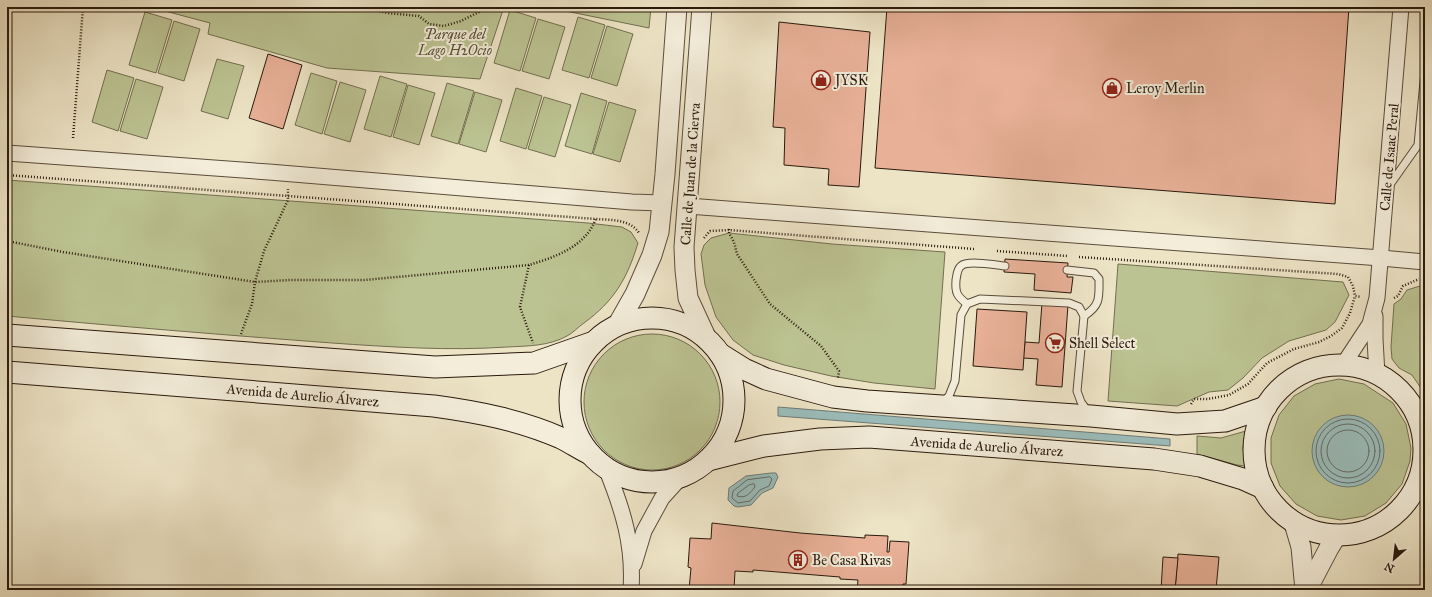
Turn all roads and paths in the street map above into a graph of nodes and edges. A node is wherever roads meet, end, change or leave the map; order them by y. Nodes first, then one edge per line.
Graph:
1 (83, 7) edge
2 (362, 7) edge
3 (484, 7) edge
4 (677, 7) edge
5 (702, 7) edge
6 (1401, 7) edge
7 (1425, 71) edge
8 (73, 138) dead end
9 (7, 153) edge
10 (7, 175) edge
11 (288, 188) dead end
12 (1386, 190) junction
13 (288, 196) junction
14 (662, 203) junction
15 (688, 206) junction
16 (596, 212) dead end
17 (596, 219) junction
18 (730, 224) dead end
19 (729, 230) junction
20 (7, 241) edge
21 (656, 244) junction
22 (684, 247) junction
23 (979, 249) dead end
24 (994, 250) dead end
25 (1070, 256) dead end
26 (1078, 257) dead end
27 (1381, 258) junction
28 (1425, 262) edge
29 (529, 265) junction
30 (1005, 266) dead end
31 (1068, 270) dead end
32 (1425, 280) edge
33 (255, 282) junction
34 (1355, 296) junction
35 (1376, 303) junction
36 (967, 304) junction
37 (1084, 316) junction
38 (618, 324) junction
39 (7, 335) edge
40 (240, 337) dead end
41 (706, 337) junction
42 (591, 343) junction
43 (535, 349) dead end
44 (720, 354) junction
45 (1342, 365) junction
46 (7, 372) edge
47 (1377, 375) junction
48 (838, 382) dead end
49 (940, 405) junction
50 (1266, 407) junction
51 (1091, 416) junction
52 (1421, 420) edge
53 (1189, 424) junction
54 (590, 454) junction
55 (708, 460) junction
56 (606, 468) junction
57 (681, 477) junction
58 (1264, 488) junction
59 (1420, 488) edge
60 (1294, 523) junction
61 (1337, 535) junction
62 (632, 569) junction
63 (631, 590) edge
64 (1306, 590) edge

1 - 8 path
2 - 3 path
4 - 14 street, Calle de Juan de la Cierva
5 - 15 street, Calle de Juan de la Cierva
6 - 12 street, Calle de Isaac Peral
7 - 12 lane
9 - 14 street
10 - 13 path
11 - 13 path
12 - 27 street, Calle de Isaac Peral
13 - 17 path
13 - 33 path
14 - 21 street, Calle de Juan de la Cierva
15 - 22 street, Calle de Juan de la Cierva
15 - 27 street
16 - 17 path
17 - 21 path
17 - 29 path
18 - 19 path
19 - 22 path
19 - 23 path
19 - 48 path
20 - 33 path
21 - 38 street, Calle de Juan de la Cierva
22 - 41 street, Calle de Juan de la Cierva
24 - 25 path
26 - 34 path
27 - 28 street
27 - 35 street, Calle de Isaac Peral
29 - 33 path
29 - 43 path
30 - 36 lane
31 - 37 lane
32 - 35 path
33 - 40 path
34 - 35 path
34 - 53 path
35 - 45 street, Calle de Isaac Peral
35 - 47 street, Calle de Isaac Peral
36 - 37 lane
36 - 49 lane
37 - 51 lane
38 - 41 main road
38 - 42 main road
39 - 42 main road
41 - 44 main road
42 - 54 main road
44 - 49 main road
44 - 55 main road
45 - 47 main road
45 - 50 main road
46 - 54 main road, Avenida de Aurelio Álvarez
47 - 52 main road
49 - 51 main road
50 - 53 main road
50 - 58 main road
51 - 53 main road
52 - 59 main road
54 - 56 main road
55 - 57 main road
55 - 58 main road, Avenida de Aurelio Álvarez
56 - 57 main road
56 - 62 street
57 - 62 street
58 - 60 main road
59 - 61 main road
60 - 61 main road
60 - 64 street
61 - 64 street
62 - 63 street

